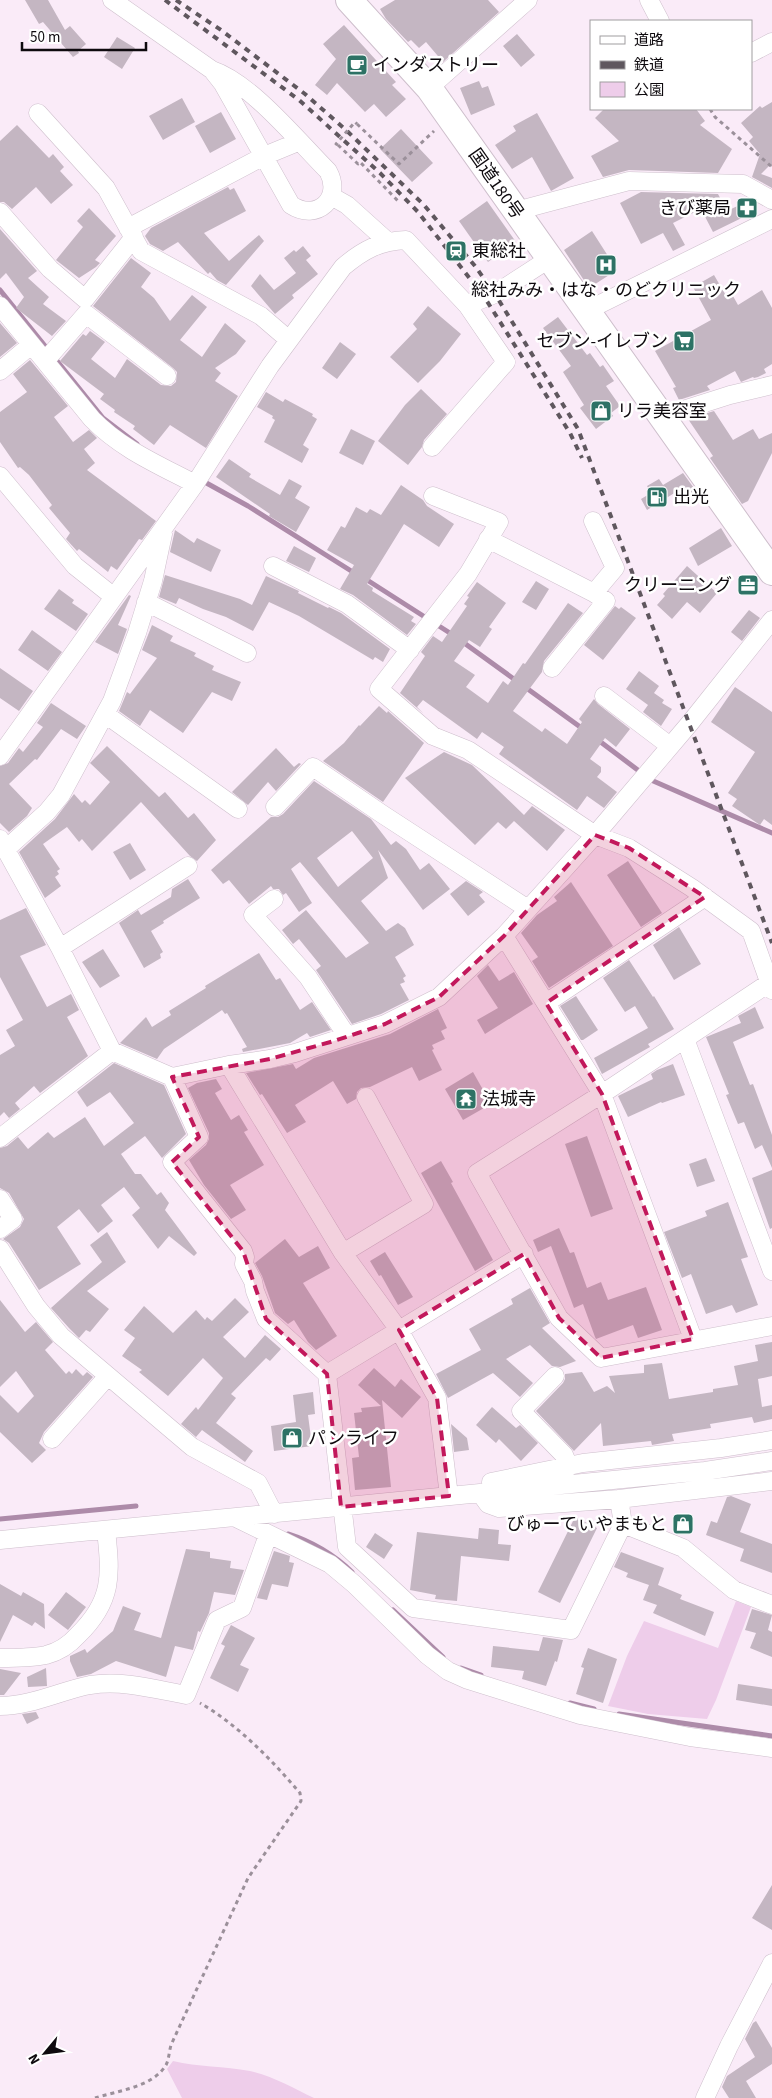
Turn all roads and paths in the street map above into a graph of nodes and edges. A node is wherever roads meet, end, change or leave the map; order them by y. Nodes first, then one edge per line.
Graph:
1 (112, 0) edge
2 (349, 0) edge
3 (528, 0) edge
4 (648, 0) edge
5 (659, 20) edge
6 (772, 42) edge
7 (752, 52) edge
8 (212, 70) junction
9 (429, 88) junction
10 (711, 110) edge
11 (38, 113) dead end
12 (449, 116) junction
13 (298, 142) junction
14 (264, 156) junction
15 (772, 167) edge
16 (331, 196) junction
17 (772, 200) edge
18 (399, 202) dead end
19 (516, 211) junction
20 (0, 212) edge
21 (772, 219) edge
22 (131, 232) junction
23 (386, 241) junction
24 (549, 260) junction
25 (467, 305) junction
26 (0, 306) edge
27 (586, 311) junction
28 (290, 340) junction
29 (31, 345) junction
30 (45, 361) junction
31 (0, 370) edge
32 (167, 376) dead end
33 (772, 385) edge
34 (662, 417) junction
35 (432, 447) dead end
36 (0, 476) edge
37 (198, 480) junction
38 (434, 496) dead end
39 (593, 521) dead end
40 (165, 526) junction
41 (488, 539) junction
42 (273, 566) dead end
43 (772, 572) edge
44 (594, 594) junction
45 (114, 597) junction
46 (146, 602) junction
47 (772, 620) edge
48 (410, 650) junction
49 (247, 652) dead end
50 (552, 668) dead end
51 (604, 696) dead end
52 (105, 714) junction
53 (670, 746) junction
54 (0, 756) edge
55 (275, 807) dead end
56 (238, 809) dead end
57 (595, 835) junction
58 (3, 844) edge
59 (188, 866) dead end
60 (705, 897) junction
61 (274, 899) dead end
62 (528, 909) junction
63 (504, 936) junction
64 (60, 948) junction
65 (771, 987) edge
66 (546, 1003) junction
67 (347, 1036) junction
68 (685, 1039) junction
69 (112, 1051) junction
70 (229, 1065) junction
71 (172, 1077) junction
72 (602, 1094) junction
73 (366, 1097) dead end
74 (0, 1138) edge
75 (0, 1199) edge
76 (0, 1229) edge
77 (0, 1249) edge
78 (343, 1253) junction
79 (524, 1254) junction
80 (772, 1271) edge
81 (772, 1326) edge
82 (399, 1330) junction
83 (693, 1339) junction
84 (327, 1374) junction
85 (108, 1376) junction
86 (555, 1376) dead end
87 (52, 1439) dead end
88 (772, 1440) edge
89 (772, 1460) edge
90 (569, 1467) junction
91 (772, 1481) edge
92 (465, 1495) junction
93 (619, 1499) junction
94 (341, 1507) junction
95 (274, 1514) junction
96 (236, 1518) junction
97 (623, 1524) junction
98 (106, 1530) junction
99 (268, 1535) junction
100 (0, 1540) edge
101 (772, 1605) edge
102 (0, 1658) edge
103 (186, 1695) junction
104 (0, 1706) edge
105 (772, 1748) edge
106 (770, 1972) edge
107 (94, 2098) edge
108 (705, 2098) edge

1 - 8 street
2 - 9 highway, 国道180号
3 - 9 street
4 - 5 street
6 - 7 street
8 - 13 street
8 - 14 street
9 - 12 highway, 国道180号
10 - 15 path
11 - 22 street
12 - 18 path, bridge
12 - 19 highway, 国道180号
13 - 14 street
13 - 16 street
14 - 16 street
14 - 22 street
16 - 23 street
17 - 19 street
19 - 24 highway, 国道180号
20 - 22 street
21 - 27 street
22 - 28 street
23 - 25 street
23 - 28 street
24 - 25 street
24 - 27 highway, 国道180号
25 - 35 street
26 - 29 street
27 - 34 highway, 国道180号
28 - 37 street
29 - 30 street
29 - 31 street
30 - 32 street
30 - 37 street
33 - 34 street
34 - 43 highway, 国道180号
36 - 45 street
37 - 40 street
38 - 41 street
39 - 44 street
40 - 45 street
40 - 46 street
41 - 44 street
41 - 48 street
42 - 48 street
44 - 50 street
45 - 54 street
46 - 49 street
46 - 52 street
47 - 53 street
48 - 57 street
51 - 53 street
52 - 56 street
52 - 58 street
53 - 57 street
55 - 62 street
57 - 60 street
57 - 62 street
58 - 64 street
59 - 64 street
60 - 65 street
60 - 66 street
61 - 67 street
62 - 63 street
63 - 66 street
63 - 67 street
64 - 69 street
65 - 68 street
66 - 72 street
67 - 70 street
68 - 72 street
68 - 80 street
69 - 71 street
69 - 74 street
70 - 71 street
70 - 78 street
71 - 84 street
72 - 79 street
72 - 83 street
73 - 78 street
75 - 76 street
77 - 85 street
78 - 82 street
79 - 82 street
79 - 83 street
81 - 83 street
82 - 84 street
82 - 92 street
84 - 94 street
85 - 87 street
85 - 95 street
86 - 90 street
88 - 90 street
89 - 92 street
90 - 92 street
91 - 93 street
92 - 93 street
92 - 94 street
93 - 97 street
94 - 95 street
94 - 97 street
95 - 96 street
96 - 98 street
96 - 99 street
97 - 101 street
98 - 100 street
98 - 102 street
99 - 103 street
99 - 105 street
103 - 104 street
103 - 107 path
106 - 108 street

